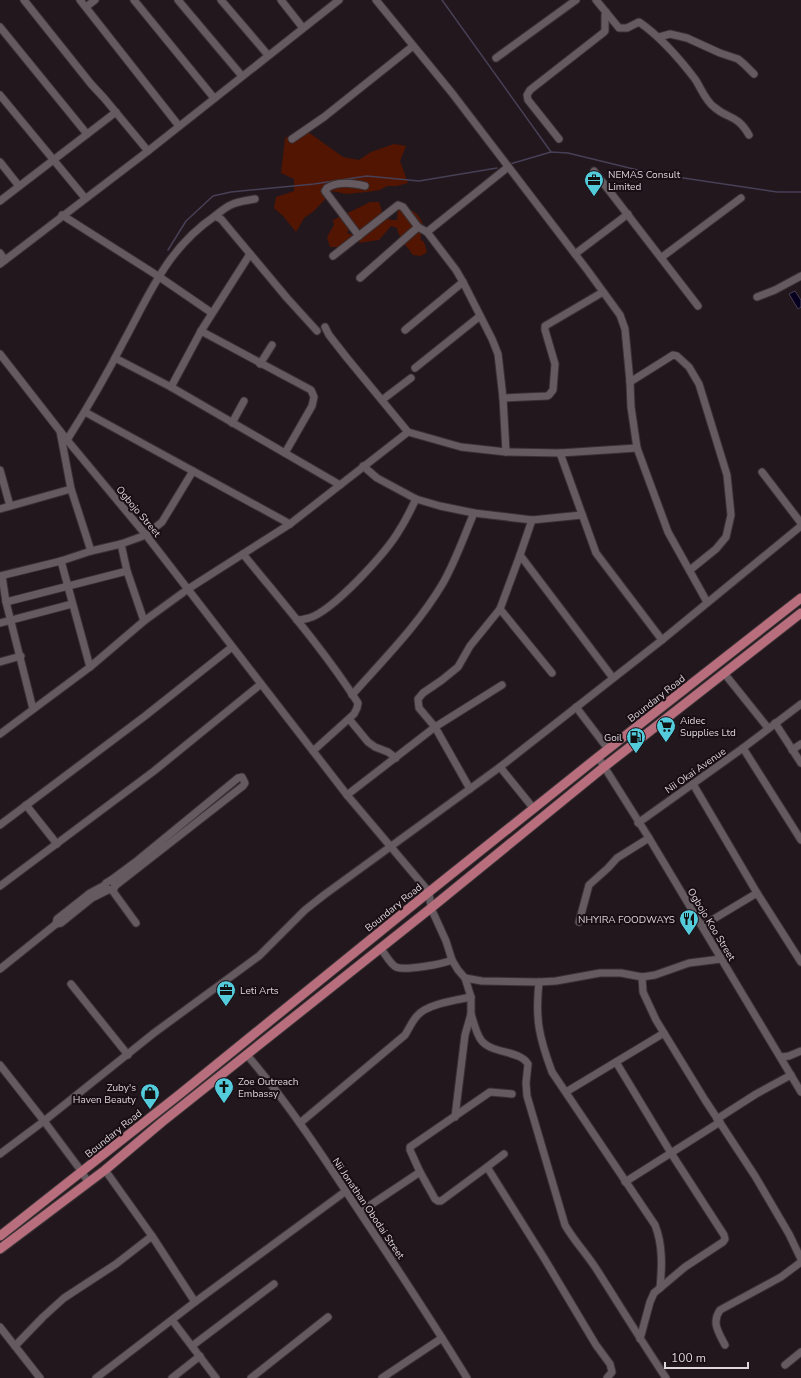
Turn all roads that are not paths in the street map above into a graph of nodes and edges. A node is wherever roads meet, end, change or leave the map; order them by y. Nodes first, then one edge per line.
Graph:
1 (24, 0) edge
2 (80, 0) edge
3 (95, 0) edge
4 (134, 0) edge
5 (178, 0) edge
6 (221, 0) edge
7 (281, 0) edge
8 (339, 0) edge
9 (376, 0) edge
10 (576, 0) edge
11 (596, 0) edge
12 (86, 7) junction
13 (606, 12) junction
14 (0, 28) edge
15 (303, 28) junction
16 (659, 37) junction
17 (413, 46) junction
18 (268, 55) junction
19 (496, 58) dead end
20 (754, 74) dead end
21 (242, 76) junction
22 (0, 95) edge
23 (214, 98) junction
24 (116, 112) junction
25 (179, 126) junction
26 (87, 134) junction
27 (749, 135) dead end
28 (292, 139) dead end
29 (559, 139) dead end
30 (148, 151) junction
31 (53, 159) junction
32 (0, 162) edge
33 (508, 167) junction
34 (594, 171) dead end
35 (19, 186) junction
36 (365, 186) dead end
37 (85, 198) junction
38 (255, 198) dead end
39 (741, 198) dead end
40 (0, 201) edge
41 (628, 214) junction
42 (62, 215) junction
43 (215, 216) junction
44 (418, 227) junction
45 (427, 232) junction
46 (358, 236) junction
47 (0, 253) edge
48 (250, 254) junction
49 (575, 254) junction
50 (333, 256) dead end
51 (662, 257) junction
52 (3, 262) edge
53 (158, 276) junction
54 (801, 276) edge
55 (360, 278) dead end
56 (463, 282) junction
57 (603, 292) junction
58 (757, 297) dead end
59 (698, 306) dead end
60 (212, 313) junction
61 (480, 316) junction
62 (325, 327) dead end
63 (405, 330) dead end
64 (201, 331) junction
65 (317, 331) dead end
66 (272, 345) dead end
67 (0, 354) edge
68 (115, 358) junction
69 (260, 364) junction
70 (415, 368) dead end
71 (411, 378) dead end
72 (630, 382) junction
73 (171, 387) junction
74 (503, 398) junction
75 (382, 400) junction
76 (244, 401) dead end
77 (86, 412) junction
78 (232, 423) junction
79 (60, 429) junction
80 (408, 432) junction
81 (67, 440) junction
82 (637, 448) junction
83 (285, 452) junction
84 (506, 452) junction
85 (560, 453) junction
86 (363, 466) junction
87 (0, 470) edge
88 (192, 471) junction
89 (762, 472) dead end
90 (340, 485) junction
91 (71, 490) junction
92 (416, 499) junction
93 (10, 506) junction
94 (0, 509) edge
95 (474, 513) junction
96 (582, 515) junction
97 (532, 520) junction
98 (290, 524) junction
99 (801, 525) edge
100 (146, 535) junction
101 (121, 544) junction
102 (91, 551) junction
103 (243, 554) junction
104 (520, 555) junction
105 (61, 561) junction
106 (690, 570) junction
107 (127, 571) junction
108 (1, 576) edge
109 (67, 587) junction
110 (188, 589) junction
111 (801, 598) edge
112 (6, 602) junction
113 (707, 602) junction
114 (72, 604) junction
115 (500, 609) junction
116 (801, 613) edge
117 (309, 618) junction
118 (11, 620) junction
119 (297, 620) junction
120 (144, 621) junction
121 (0, 623) edge
122 (307, 633) junction
123 (662, 640) junction
124 (232, 647) junction
125 (21, 656) junction
126 (0, 662) edge
127 (90, 666) junction
128 (552, 673) dead end
129 (724, 673) junction
130 (613, 678) junction
131 (261, 684) junction
132 (502, 685) dead end
133 (352, 694) junction
134 (801, 704) edge
135 (576, 707) junction
136 (33, 709) junction
137 (349, 719) junction
138 (775, 723) junction
139 (435, 728) junction
140 (768, 728) junction
141 (0, 734) edge
142 (801, 744) edge
143 (743, 748) junction
144 (608, 749) junction
145 (792, 750) junction
146 (313, 751) junction
147 (598, 757) junction
148 (396, 758) junction
149 (801, 763) edge
150 (500, 767) junction
151 (604, 767) junction
152 (693, 784) junction
153 (470, 789) junction
154 (347, 796) junction
155 (26, 805) junction
156 (534, 810) junction
157 (638, 823) junction
158 (0, 824) edge
159 (648, 838) junction
160 (801, 840) edge
161 (57, 844) junction
162 (391, 846) junction
163 (0, 886) edge
164 (110, 886) junction
165 (429, 892) junction
166 (757, 893) junction
167 (431, 908) junction
168 (579, 922) dead end
169 (136, 923) dead end
170 (702, 926) junction
171 (380, 948) junction
172 (721, 959) junction
173 (452, 960) junction
174 (801, 962) edge
175 (0, 969) edge
176 (642, 977) junction
177 (465, 978) junction
178 (538, 982) junction
179 (71, 984) dead end
180 (471, 997) junction
181 (471, 1014) junction
182 (664, 1033) junction
183 (801, 1052) edge
184 (128, 1055) junction
185 (247, 1055) junction
186 (781, 1057) junction
187 (616, 1062) junction
188 (1, 1069) edge
189 (791, 1075) junction
190 (566, 1092) junction
191 (801, 1092) edge
192 (512, 1094) dead end
193 (455, 1116) junction
194 (718, 1120) junction
195 (44, 1121) junction
196 (300, 1123) junction
197 (671, 1153) junction
198 (0, 1154) edge
199 (504, 1154) dead end
200 (486, 1168) junction
201 (105, 1170) junction
202 (82, 1172) junction
203 (420, 1172) junction
204 (88, 1182) junction
205 (625, 1182) junction
206 (346, 1191) junction
207 (360, 1212) junction
208 (0, 1236) edge
209 (152, 1236) junction
210 (0, 1249) edge
211 (801, 1259) edge
212 (801, 1262) edge
213 (661, 1273) junction
214 (670, 1279) junction
215 (274, 1284) dead end
216 (660, 1288) junction
217 (195, 1302) junction
218 (328, 1317) dead end
219 (172, 1320) junction
220 (0, 1327) edge
221 (442, 1338) junction
222 (640, 1339) junction
223 (725, 1345) dead end
224 (15, 1346) junction
225 (192, 1346) junction
226 (801, 1352) edge
227 (200, 1356) junction
228 (785, 1365) dead end
229 (40, 1378) edge
230 (96, 1378) edge
231 (172, 1378) edge
232 (216, 1378) edge
233 (251, 1378) edge
234 (382, 1378) edge
235 (466, 1378) edge
236 (607, 1378) edge
237 (666, 1378) edge

1 - 24 street
2 - 12 street
3 - 12 street
4 - 23 street
5 - 21 street
6 - 18 street
7 - 15 street
8 - 15 street
9 - 17 street
10 - 19 street
11 - 13 street
12 - 25 street
13 - 16 street
13 - 29 street
14 - 26 street
15 - 18 street
16 - 20 street
16 - 27 street
17 - 28 street
17 - 33 street
18 - 21 street
21 - 23 street
22 - 31 street
23 - 25 street
24 - 26 street
24 - 30 street
25 - 30 street
26 - 31 street
30 - 37 street
31 - 35 street
31 - 37 street
32 - 35 street
33 - 45 street
33 - 49 street
34 - 41 street
35 - 40 street
36 - 46 street
37 - 42 street
38 - 43 street
39 - 51 street
41 - 49 street
41 - 51 street
42 - 52 street
42 - 53 street
43 - 48 street
43 - 53 street
44 - 45 street
44 - 46 street
44 - 55 street
45 - 56 street
46 - 50 street
47 - 52 street
48 - 60 street
48 - 65 street
49 - 57 street
51 - 59 street
53 - 60 street
53 - 68 street
54 - 58 street
56 - 61 street
56 - 63 street
57 - 72 street
57 - 74 street
60 - 64 street
61 - 70 street
61 - 74 street
62 - 75 street
64 - 69 street
64 - 73 street
66 - 69 street
67 - 79 street, Ogbojo Street
68 - 73 street
68 - 77 street
69 - 83 street
71 - 75 street
72 - 82 street
72 - 106 street
73 - 78 street
74 - 84 street
75 - 80 street
76 - 78 street
77 - 81 street
77 - 88 street
78 - 83 street
79 - 81 street, Ogbojo Street
79 - 91 street
80 - 84 street
80 - 86 street
81 - 100 street, Ogbojo Street
82 - 85 street
82 - 106 street
83 - 90 street
84 - 85 street
85 - 96 street
86 - 90 street
86 - 92 street
87 - 93 street
88 - 98 street
88 - 100 street
89 - 99 street
90 - 98 street
91 - 93 street
91 - 102 street
92 - 95 street
92 - 117 street
93 - 94 street
95 - 97 street
95 - 133 street
96 - 97 street
96 - 123 street
97 - 104 street
98 - 103 street
99 - 113 street
100 - 101 street
100 - 110 street, Ogbojo Street
101 - 102 street
101 - 107 street
102 - 105 street
103 - 110 street
103 - 119 street
104 - 115 street
104 - 130 street
105 - 108 street
105 - 109 street
106 - 113 street
107 - 109 street
107 - 120 street
108 - 112 street
109 - 112 street
109 - 114 street
110 - 120 street
110 - 124 street, Ogbojo Street
111 - 144 main road, Boundary Road
112 - 118 street
113 - 123 street
114 - 118 street
114 - 127 street
115 - 128 street
115 - 139 street
116 - 129 main road
117 - 119 street
117 - 122 street
118 - 121 street
118 - 125 street
119 - 122 street
120 - 127 street
122 - 133 street
123 - 130 street
124 - 131 street, Ogbojo Street
124 - 155 street
125 - 126 street
125 - 136 street
127 - 136 street
129 - 140 street
129 - 151 main road
130 - 135 street
131 - 146 street, Ogbojo Street
131 - 161 street
132 - 139 street
133 - 137 street
134 - 138 street, Nii Okai Avenue
135 - 144 street
135 - 150 street
136 - 141 street
137 - 146 street
137 - 148 street
138 - 140 street, Nii Okai Avenue
138 - 145 street
139 - 148 street
139 - 153 street
140 - 143 street, Nii Okai Avenue
142 - 145 street
143 - 152 street, Nii Okai Avenue
143 - 160 street
144 - 147 main road, Boundary Road
145 - 149 street
146 - 154 street, Ogbojo Street
147 - 151 street, Ogbojo Koo Street
147 - 156 main road, Boundary Road
148 - 154 street
150 - 153 street
150 - 156 street
151 - 157 street, Ogbojo Koo Street
151 - 167 main road
152 - 157 street, Nii Okai Avenue
152 - 166 street
153 - 162 street
154 - 162 street, Ogbojo Street
155 - 158 street
155 - 161 street
156 - 165 main road, Boundary Road
157 - 159 street, Ogbojo Koo Street
159 - 168 street
159 - 170 street, Ogbojo Koo Street
161 - 163 street
162 - 165 street, Ogbojo Street
162 - 184 street
164 - 164 street
164 - 169 street
164 - 175 street
165 - 167 street
165 - 202 main road, Boundary Road
166 - 170 street
166 - 174 street
167 - 171 main road
167 - 173 street
170 - 172 street, Ogbojo Koo Street
171 - 173 street
171 - 185 main road
172 - 176 street
172 - 186 street, Ogbojo Koo Street
173 - 177 street
176 - 178 street
176 - 182 street
177 - 178 street
177 - 180 street
178 - 190 street
179 - 184 street
180 - 181 street
180 - 196 street
181 - 193 street
181 - 222 street
182 - 187 street
182 - 194 street
183 - 186 street
184 - 195 street
185 - 196 street, Nii Jonathan Obodai Street
185 - 201 main road
186 - 189 street, Ogbojo Koo Street
187 - 190 street
187 - 197 street
188 - 195 street
189 - 191 street, Ogbojo Koo Street
189 - 194 street
190 - 205 street
192 - 193 street
193 - 203 street
194 - 197 street
194 - 211 street
195 - 198 street
195 - 202 street
196 - 206 street, Nii Jonathan Obodai Street
197 - 205 street
197 - 214 street
199 - 200 street
200 - 203 street
200 - 236 street
201 - 204 main road
201 - 209 street
202 - 204 street
202 - 208 main road, Boundary Road
203 - 207 street
204 - 210 main road
205 - 213 street
206 - 207 street, Nii Jonathan Obodai Street
206 - 217 street
207 - 221 street, Nii Jonathan Obodai Street
209 - 217 street
209 - 224 street
212 - 223 street
213 - 214 street
213 - 216 street
214 - 216 street
215 - 225 street
216 - 222 street
217 - 219 street
218 - 233 street
219 - 225 street
219 - 230 street
220 - 224 street
221 - 234 street
221 - 235 street, Nii Jonathan Obodai Street
222 - 237 street
224 - 229 street
225 - 227 street
226 - 228 street
227 - 231 street
227 - 232 street

